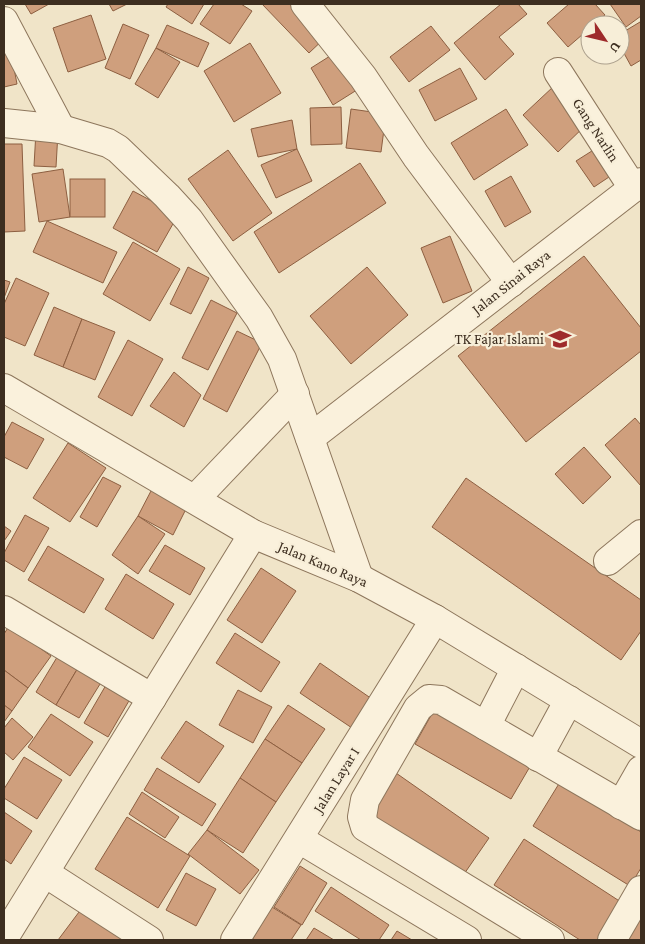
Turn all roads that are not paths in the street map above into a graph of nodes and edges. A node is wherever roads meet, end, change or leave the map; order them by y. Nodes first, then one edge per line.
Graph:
1 (305, 4) edge
2 (4, 21) edge
3 (558, 72) dead end
4 (4, 124) edge
5 (61, 129) junction
6 (637, 185) edge
7 (511, 283) junction
8 (4, 388) edge
9 (294, 394) junction
10 (310, 438) junction
11 (194, 499) junction
12 (253, 534) junction
13 (641, 534) edge
14 (608, 560) dead end
15 (359, 578) junction
16 (4, 610) edge
17 (435, 619) junction
18 (516, 668) junction
19 (152, 698) junction
20 (569, 700) junction
21 (486, 726) junction
22 (641, 744) edge
23 (538, 757) junction
24 (641, 770) edge
25 (631, 811) edge
26 (299, 839) junction
27 (45, 873) junction
28 (641, 890) edge
29 (4, 938) edge
30 (149, 940) edge
31 (235, 940) edge
32 (467, 940) edge
33 (550, 940) edge
34 (612, 940) edge

1 - 7 street
2 - 5 street
3 - 6 street, Gang Narlin
4 - 5 street
5 - 9 street
6 - 7 street, Jalan Sinai Raya
7 - 10 street, Jalan Sinai Raya
8 - 11 street, Jalan Kano Raya
9 - 10 street
9 - 11 street
10 - 15 street
11 - 12 street, Jalan Kano Raya
12 - 15 street, Jalan Kano Raya
12 - 19 street
13 - 14 street
15 - 17 street, Jalan Kano Raya
16 - 19 street
17 - 18 street, Jalan Kano Raya
17 - 26 street, Jalan Layar I
18 - 20 street, Jalan Kano Raya
18 - 21 street
19 - 27 street
20 - 22 street, Jalan Kano Raya
20 - 23 street
21 - 23 street
21 - 33 street
23 - 25 street
24 - 25 street
26 - 31 street, Jalan Layar I
26 - 32 street
27 - 29 street
27 - 30 street
28 - 34 street

